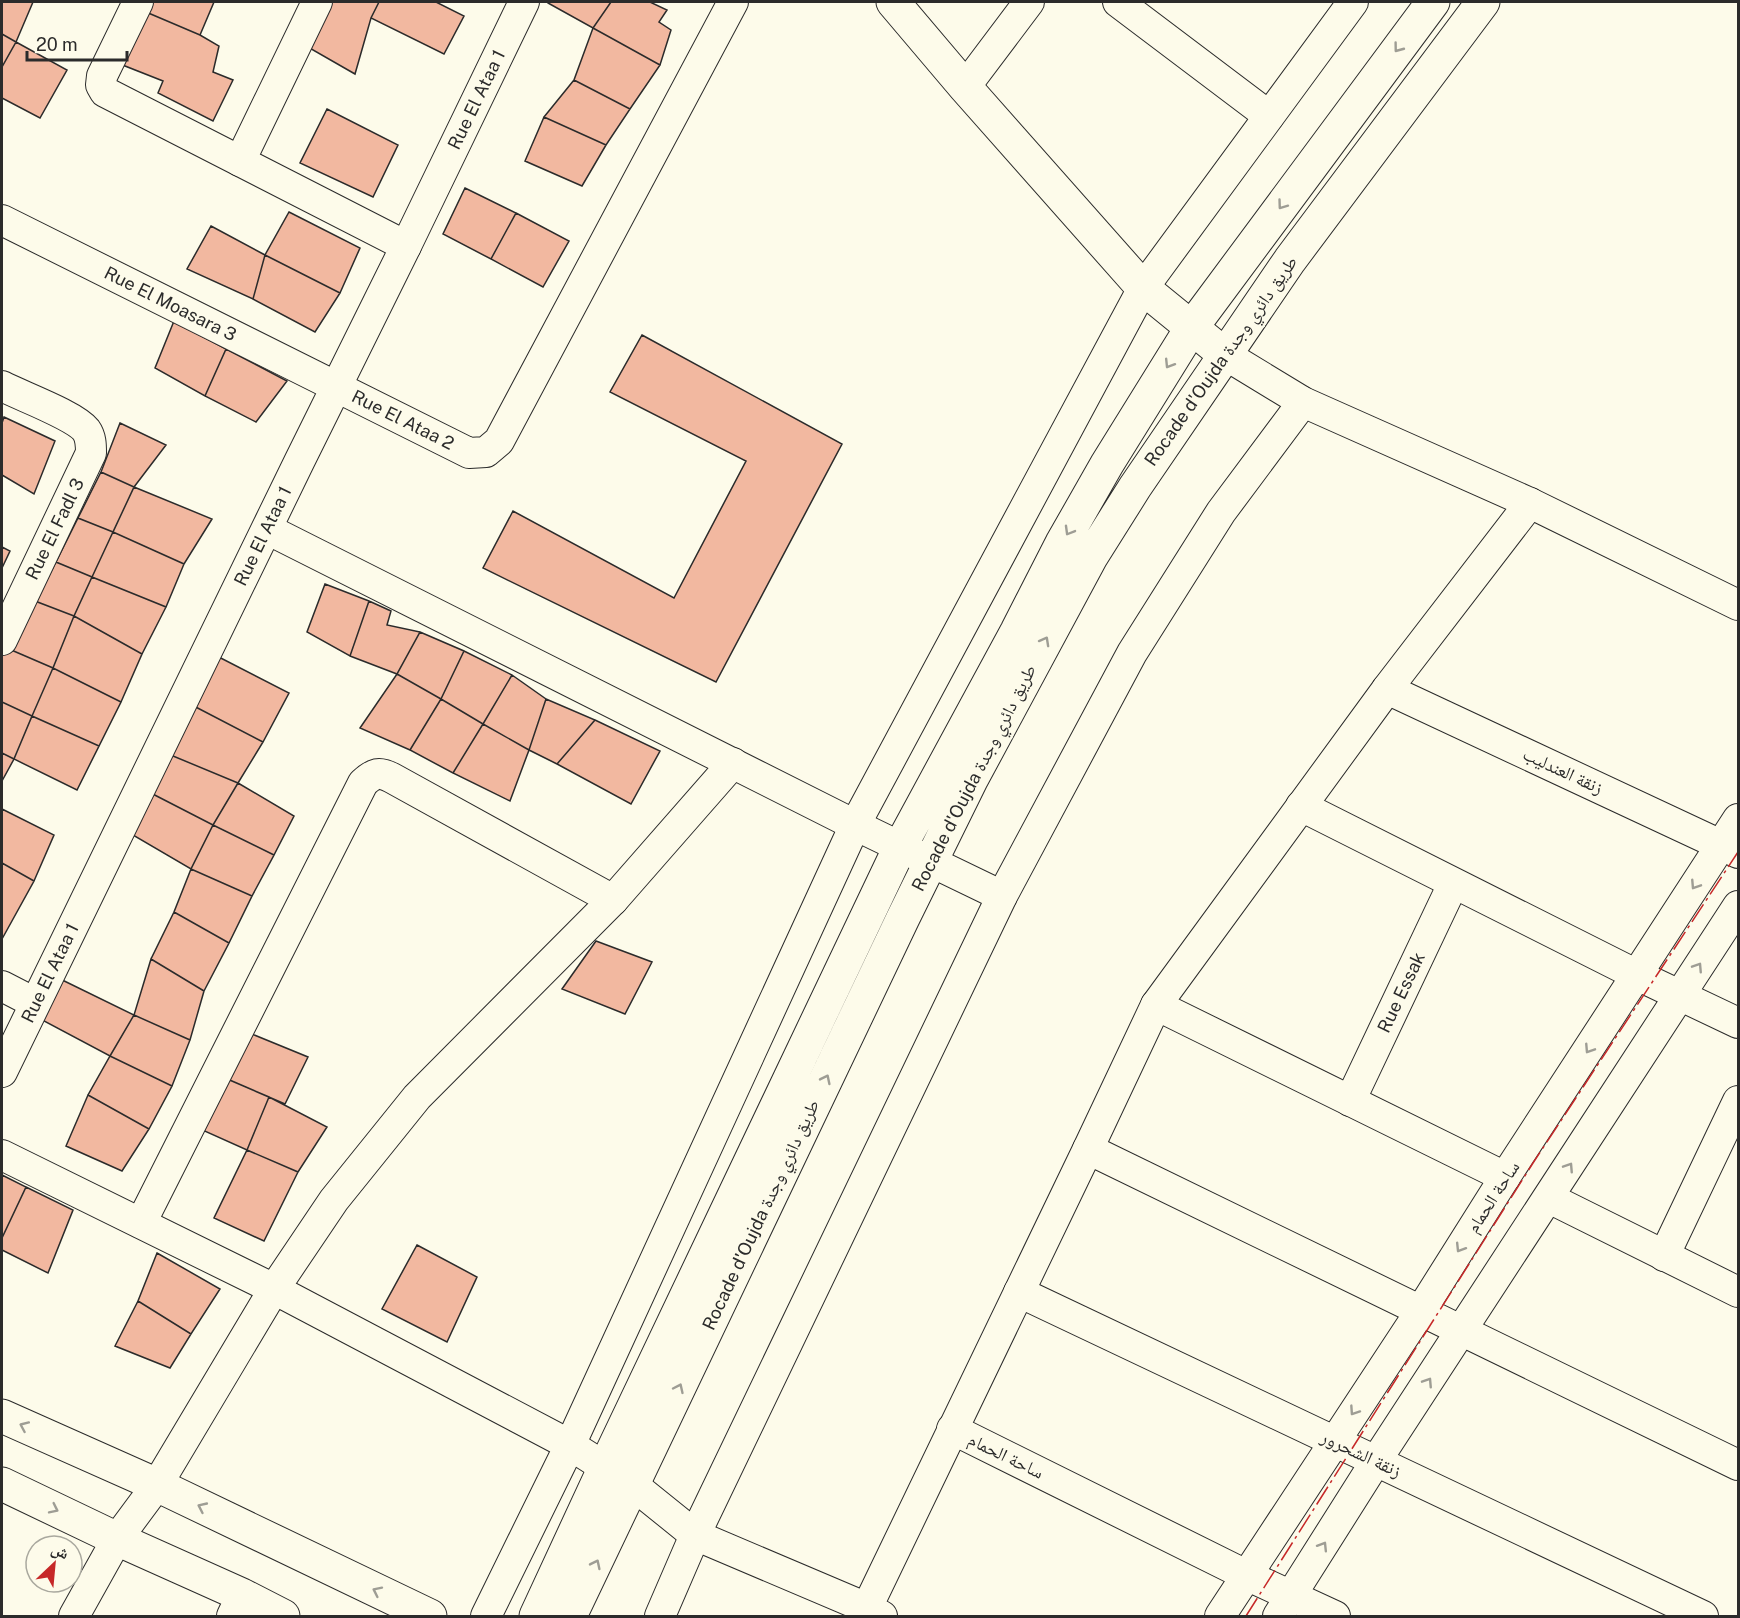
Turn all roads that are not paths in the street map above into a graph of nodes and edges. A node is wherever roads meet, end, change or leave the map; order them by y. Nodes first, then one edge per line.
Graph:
1 (138, 2) edge
2 (317, 2) edge
3 (524, 2) edge
4 (733, 2) edge
5 (893, 2) edge
6 (1029, 2) edge
7 (1118, 2) edge
8 (1353, 2) edge
9 (1433, 2) edge
10 (1483, 2) edge
11 (965, 87) junction
12 (1269, 116) junction
13 (240, 161) junction
14 (2, 220) edge
15 (406, 246) junction
16 (1143, 288) junction
17 (1192, 327) junction
18 (1224, 354) junction
19 (2, 386) edge
20 (337, 387) junction
21 (1303, 402) junction
22 (1530, 503) junction
23 (267, 529) junction
24 (1738, 605) edge
25 (2, 640) edge
26 (1387, 688) junction
27 (733, 763) junction
28 (1301, 806) junction
29 (1738, 819) edge
30 (855, 825) junction
31 (900, 847) junction
32 (1730, 849) edge
33 (931, 861) junction
34 (1453, 884) junction
35 (1002, 896) junction
36 (613, 900) junction
37 (1738, 906) edge
38 (1637, 975) junction
39 (2, 986) edge
40 (1679, 996) junction
41 (35, 1003) junction
42 (1156, 1005) junction
43 (1738, 1023) edge
44 (2, 1072) edge
45 (1350, 1101) junction
46 (1738, 1101) edge
47 (1088, 1149) junction
48 (2, 1155) edge
49 (1505, 1177) junction
50 (1549, 1198) junction
51 (141, 1223) junction
52 (1664, 1256) junction
53 (274, 1289) junction
54 (1019, 1292) junction
55 (1738, 1292) edge
56 (1420, 1312) junction
57 (1461, 1331) junction
58 (2, 1416) edge
59 (952, 1429) junction
60 (1334, 1441) junction
61 (570, 1445) junction
62 (1737, 1460) edge
63 (1376, 1461) junction
64 (605, 1467) junction
65 (2, 1484) edge
66 (157, 1485) junction
67 (633, 1485) junction
68 (695, 1535) junction
69 (117, 1539) junction
70 (1246, 1575) junction
71 (237, 1606) edge
72 (1285, 1606) edge
73 (871, 1614) edge
74 (74, 1617) edge
75 (283, 1617) edge
76 (430, 1617) edge
77 (486, 1617) edge
78 (536, 1617) edge
79 (570, 1617) edge
80 (660, 1617) edge
81 (1220, 1617) edge
82 (1335, 1617) edge
83 (1703, 1617) edge

1 - 13 street
2 - 13 street
3 - 15 street, Rue El Ataa 1
4 - 20 street, Rue El Ataa 2
5 - 11 main road
6 - 11 street
7 - 12 street
8 - 12 street
9 -> 17 main road, Rocade d'Oujda طريق دائري وجدة
10 - 18 main road, Rocade d'Oujda طريق دائري وجدة
11 - 16 main road
12 - 16 street
13 - 15 street
14 - 20 street, Rue El Moasara 3
15 - 20 street, Rue El Ataa 1
16 - 17 main road
16 - 30 street
17 - 18 main road
17 -> 31 main road, Rocade d'Oujda طريق دائري وجدة
18 - 21 street
33 -> 18 main road, Rocade d'Oujda طريق دائري وجدة
19 - 25 street, Rue El Fadl 3
20 - 23 street, Rue El Ataa 1
21 - 22 street
21 - 35 street
22 - 24 street
22 - 26 street
23 - 27 street
23 - 41 street, Rue El Ataa 1
26 - 28 street
26 - 32 street, زنقة العندليب
27 - 30 street
27 - 36 street
28 - 34 street
28 - 42 street
29 - 32 street, ساحة الحمام
30 - 31 street
30 - 61 street
31 - 33 street
31 - 64 main road, Rocade d'Oujda طريق دائري وجدة
32 -> 38 street, ساحة الحمام
33 - 35 street
67 -> 33 main road, Rocade d'Oujda طريق دائري وجدة
34 - 38 street
34 - 45 street, Rue Essak
35 - 68 street
36 - 51 street
36 - 53 street
40 -> 37 street
38 - 40 street
38 -> 49 street, ساحة الحمام
39 - 41 street
40 - 43 street
50 -> 40 street
41 - 44 street, Rue El Ataa 1
42 - 45 street
42 - 47 street
45 - 49 street
46 - 52 street
47 - 54 street
47 - 56 street
48 - 51 street
49 -> 56 street, ساحة الحمام
50 - 52 street
50 - 57 street
51 - 53 street
52 - 55 street
53 - 61 street
53 - 66 street
54 - 59 street
54 - 60 street, زنقة الشحرور
56 - 57 street
56 -> 60 street, ساحة الحمام
57 - 62 street
63 -> 57 street
66 -> 58 main road
59 - 70 street, ساحة الحمام
59 - 73 street, ساحة الحمام
60 - 63 street, زنقة الشحرور
60 - 70 street, ساحة الحمام
61 - 64 street
61 - 77 street
72 -> 63 street
63 - 83 street, زنقة الشحرور
64 - 67 street
64 - 78 main road, Rocade d'Oujda طريق دائري وجدة
65 -> 69 main road
66 - 69 street
76 -> 66 main road
67 - 68 street
79 -> 67 main road, Rocade d'Oujda طريق دائري وجدة
68 - 73 street
68 - 80 street
69 - 71 main road
69 - 74 street
70 - 72 street, ساحة الحمام
70 - 81 street, ساحة الحمام
71 - 75 main road
72 - 82 street, ساحة الحمام

